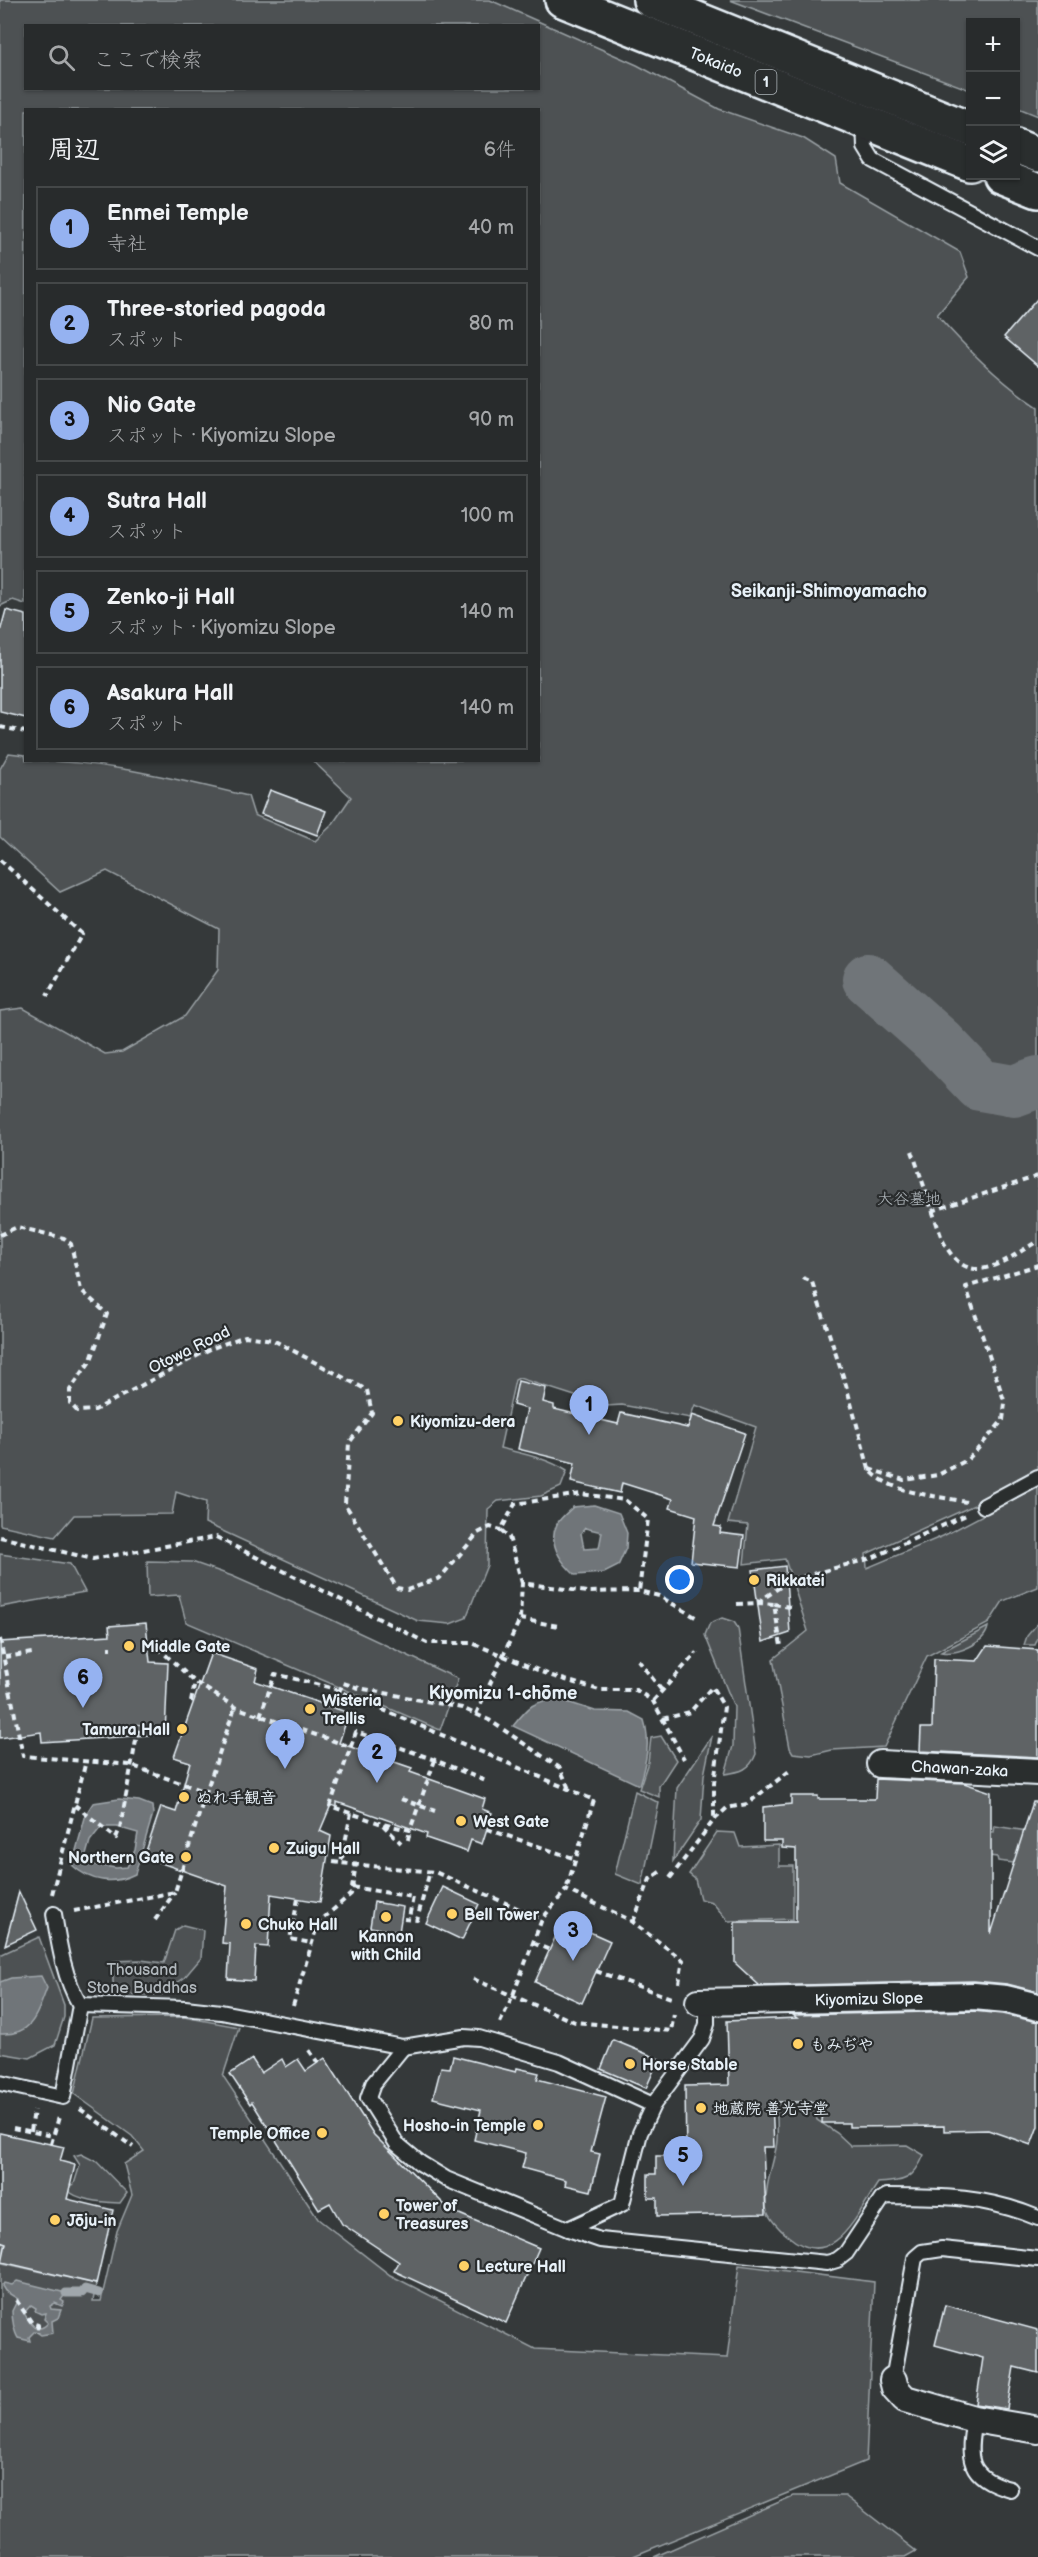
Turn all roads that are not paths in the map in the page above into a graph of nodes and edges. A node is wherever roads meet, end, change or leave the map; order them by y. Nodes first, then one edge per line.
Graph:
1 (562, 0) edge
2 (650, 0) edge
3 (864, 121) junction
4 (966, 127) edge
5 (1020, 148) edge
6 (1038, 155) edge
7 (966, 162) edge
8 (1010, 180) edge
9 (1038, 191) edge
10 (1038, 248) edge
11 (1038, 1478) edge
12 (984, 1506) road end
13 (880, 1764) dead end
14 (1038, 1773) edge
15 (54, 1914) road end
16 (694, 2002) joint
17 (80, 2005) junction
18 (1038, 2007) edge
19 (403, 2047) junction
20 (0, 2083) edge
21 (653, 2104) junction
22 (1038, 2218) edge
23 (568, 2229) junction
24 (1038, 2259) edge
25 (893, 2380) joint
26 (974, 2419) junction
27 (1038, 2430) edge
28 (1010, 2489) dead end

1 - 3 highway, Tokaido / 1
2 - 4 highway, Tokaido / 1
3 - 7 highway, Tokaido / 1
3 - 10 lane
5 - 6 highway
8 - 9 highway
11 - 12 lane
13 - 14 street, Chawan-zaka
15 - 17 lane
16 - 18 street, Kiyomizu Slope
16 - 21 lane
17 - 19 lane
17 - 20 lane
19 - 21 lane
19 - 23 lane
21 - 23 lane
22 - 23 lane
24 - 25 lane
25 - 26 street
26 - 27 street
26 - 28 lane

